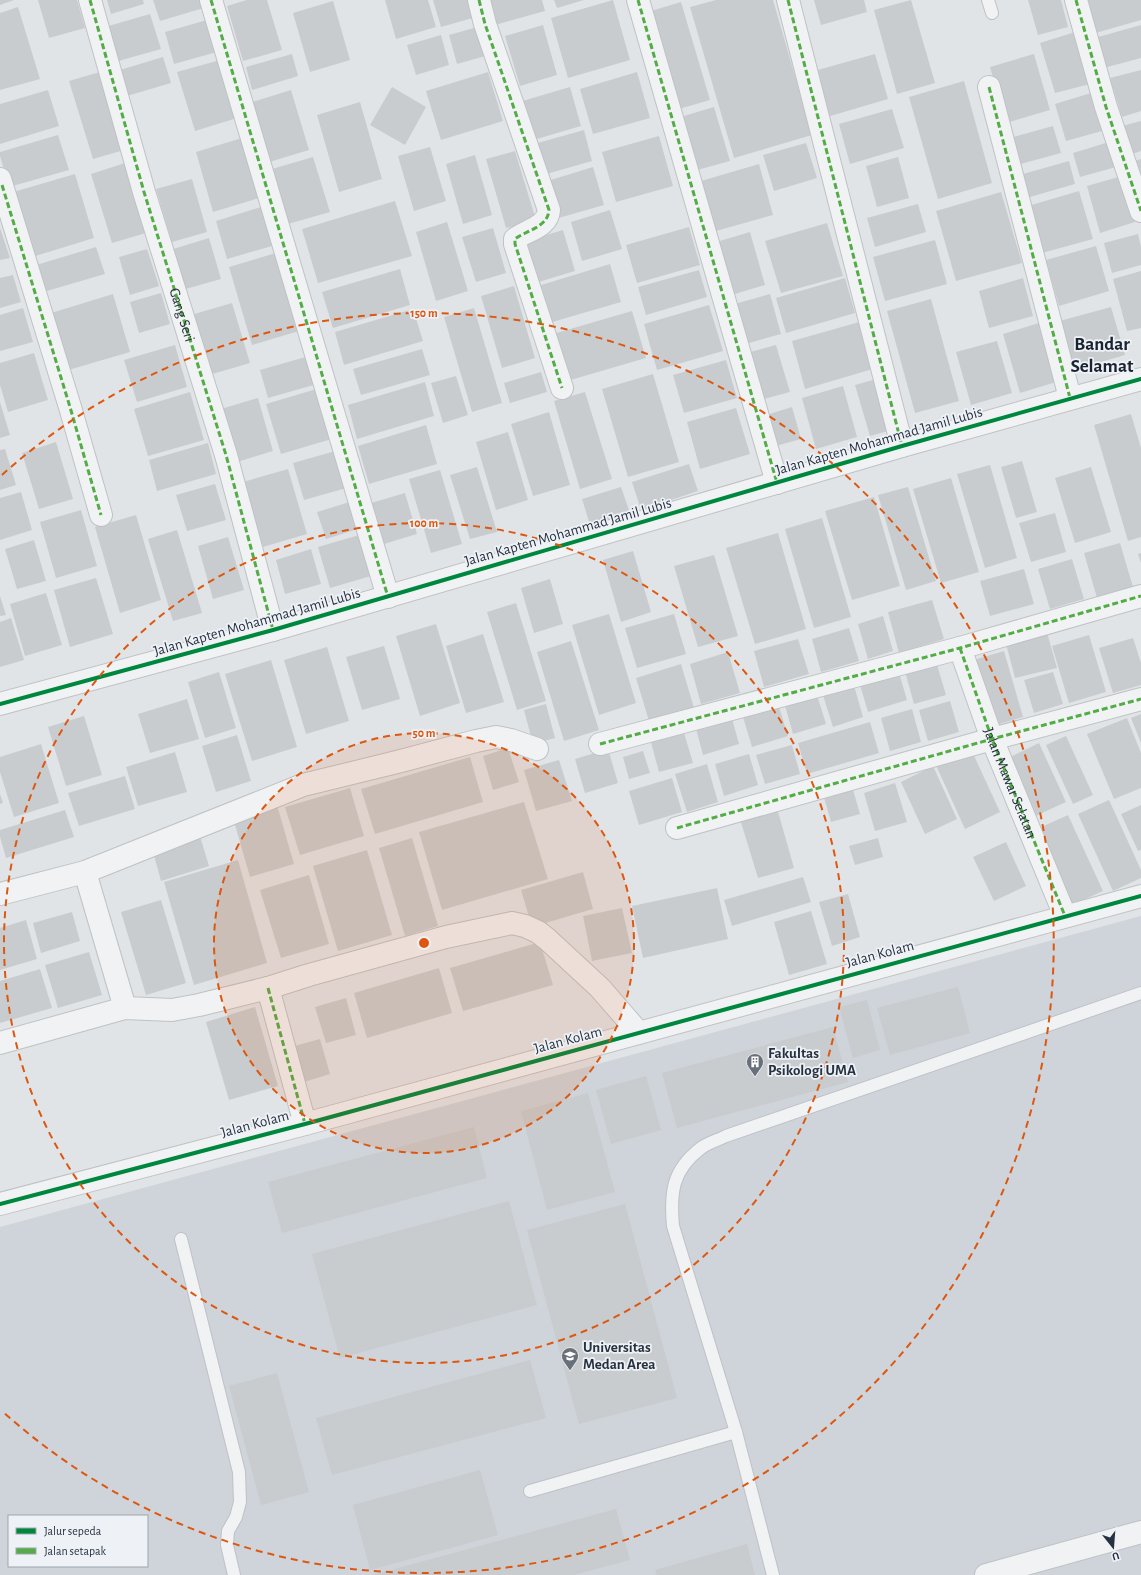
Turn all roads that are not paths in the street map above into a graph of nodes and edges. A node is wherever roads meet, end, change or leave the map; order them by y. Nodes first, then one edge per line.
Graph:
1 (90, 0) edge
2 (211, 0) edge
3 (479, 0) edge
4 (638, 0) edge
5 (788, 0) edge
6 (988, 0) edge
7 (1076, 0) edge
8 (992, 13) dead end
9 (989, 87) dead end
10 (0, 180) edge
11 (1141, 211) edge
12 (1141, 379) edge
13 (562, 388) dead end
14 (1070, 398) junction
15 (902, 446) junction
16 (777, 483) junction
17 (101, 515) dead end
18 (1141, 596) edge
19 (388, 597) junction
20 (273, 630) junction
21 (960, 648) junction
22 (1141, 699) edge
23 (0, 704) edge
24 (992, 739) junction
25 (600, 744) dead end
26 (537, 749) dead end
27 (677, 828) dead end
28 (85, 872) junction
29 (0, 894) edge
30 (1141, 896) edge
31 (1065, 916) junction
32 (268, 988) junction
33 (1141, 993) edge
34 (125, 1008) junction
35 (639, 1033) junction
36 (0, 1043) edge
37 (304, 1124) junction
38 (0, 1204) edge
39 (181, 1239) dead end
40 (736, 1432) junction
41 (530, 1491) dead end
42 (1141, 1532) edge
43 (999, 1573) edge
44 (234, 1575) edge
45 (773, 1575) edge

1 - 20 street, Gang Seri
2 - 19 street
3 - 13 street
4 - 16 street
5 - 15 street
6 - 8 lane
7 - 11 street
9 - 14 street
10 - 17 street
12 - 14 street, Jalan Kapten Mohammad Jamil Lubis
14 - 15 street, Jalan Kapten Mohammad Jamil Lubis
15 - 16 street, Jalan Kapten Mohammad Jamil Lubis
16 - 19 street, Jalan Kapten Mohammad Jamil Lubis
18 - 21 street
19 - 20 street, Jalan Kapten Mohammad Jamil Lubis
20 - 23 street, Jalan Kapten Mohammad Jamil Lubis
21 - 24 street, Jalan Mawar Selatan
21 - 25 street
22 - 24 street
24 - 27 street
24 - 31 street, Jalan Mawar Selatan
26 - 28 street
28 - 29 street
28 - 34 street
30 - 31 street, Jalan Kolam
31 - 35 street, Jalan Kolam
32 - 34 street
32 - 35 street
32 - 37 street
33 - 40 lane
34 - 36 street
35 - 37 street, Jalan Kolam
37 - 38 street, Jalan Kolam
39 - 44 lane
40 - 41 lane
40 - 45 lane
42 - 43 street

